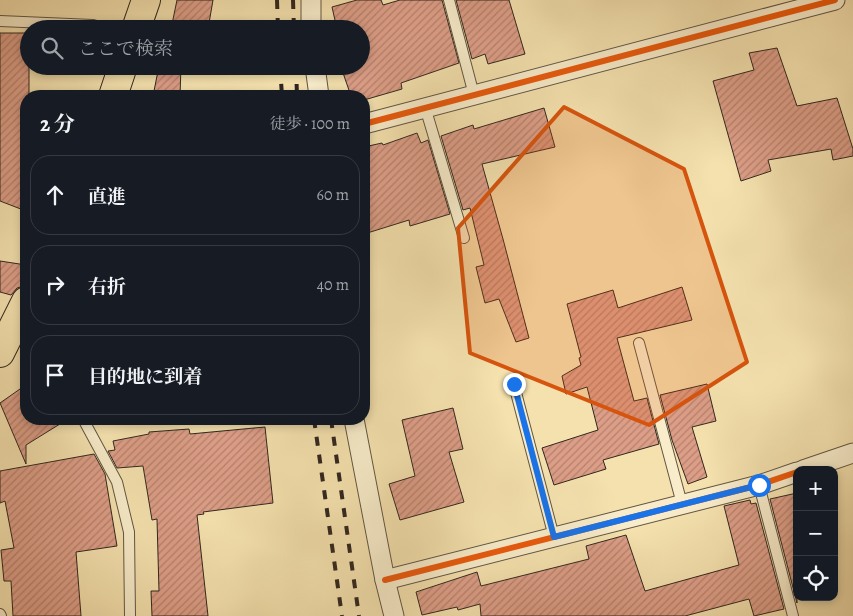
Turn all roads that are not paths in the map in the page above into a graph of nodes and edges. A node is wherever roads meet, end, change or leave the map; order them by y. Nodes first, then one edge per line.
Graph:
1 (146, 0) edge
2 (311, 0) edge
3 (449, 0) edge
4 (834, 0) edge
5 (139, 20) edge
6 (311, 20) edge
7 (0, 21) edge
8 (20, 22) edge
9 (120, 75) edge
10 (317, 75) edge
11 (115, 90) edge
12 (318, 90) edge
13 (474, 95) junction
14 (425, 108) junction
15 (370, 122) edge
16 (464, 238) dead end
17 (20, 321) edge
18 (639, 343) dead end
19 (0, 354) edge
20 (514, 384) dead end
21 (86, 425) edge
22 (355, 425) edge
23 (853, 452) edge
24 (814, 466) edge
25 (793, 473) edge
26 (759, 485) junction
27 (682, 504) junction
28 (554, 537) junction
29 (385, 580) junction
30 (130, 616) edge
31 (394, 616) edge
32 (793, 616) edge

1 - 5 main road
2 - 6 street
3 - 13 lane
4 - 13 street
7 - 8 lane
9 - 11 main road
10 - 12 street
13 - 14 street
14 - 15 street
14 - 16 lane
17 - 19 main road
18 - 27 lane
20 - 28 lane
21 - 30 lane
22 - 29 street
23 - 24 street
25 - 26 street
26 - 27 street
26 - 32 lane
27 - 28 street
28 - 29 street
29 - 31 street

